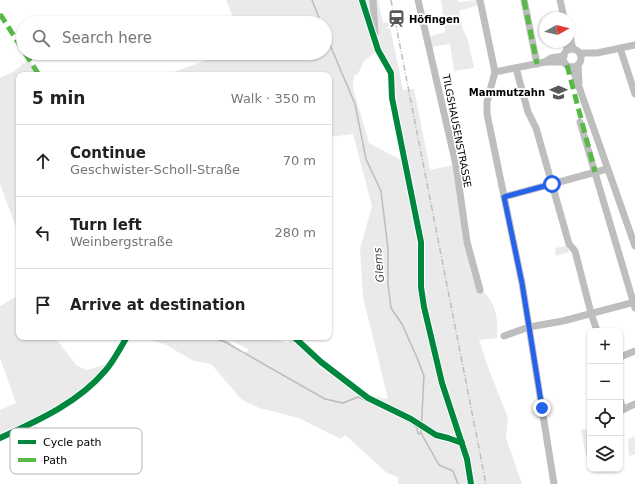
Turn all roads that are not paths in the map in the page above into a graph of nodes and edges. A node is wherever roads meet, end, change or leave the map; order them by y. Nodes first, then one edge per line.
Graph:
1 (373, 0) edge
2 (418, 0) edge
3 (480, 0) edge
4 (524, 0) edge
5 (560, 0) edge
6 (563, 12) edge
7 (373, 35) dead end
8 (635, 45) edge
9 (566, 48) edge
10 (568, 48) edge
11 (620, 48) junction
12 (567, 54) junction
13 (577, 61) junction
14 (537, 64) junction
15 (516, 68) junction
16 (495, 72) junction
17 (635, 94) edge
18 (580, 122) dead end
19 (607, 169) junction
20 (595, 172) junction
21 (552, 184) junction
22 (504, 197) junction
23 (635, 246) edge
24 (480, 290) dead end
25 (634, 304) edge
26 (591, 313) junction
27 (530, 327) junction
28 (596, 328) edge
29 (504, 336) dead end
30 (635, 351) edge
31 (623, 356) edge
32 (635, 404) edge
33 (623, 410) edge
34 (554, 484) edge

1 - 7 street
2 - 24 street, TILGSHAUSENSTRASSE
3 - 16 street
4 - 14 street
5 - 6 street
8 - 11 street
9 - 12 street
10 - 12 street
11 - 13 street
11 - 17 street
12 - 13 street
12 - 13 street
12 - 14 street
13 - 19 street
14 - 15 street
15 - 16 street
15 - 21 street
16 - 22 street
18 - 20 street
19 - 20 street
19 - 23 street
20 - 21 street
20 - 25 street
21 - 22 street
21 - 26 street
22 - 27 street
25 - 26 street
26 - 27 street
26 - 28 street
27 - 29 street
27 - 34 street
30 - 31 street
32 - 33 street

